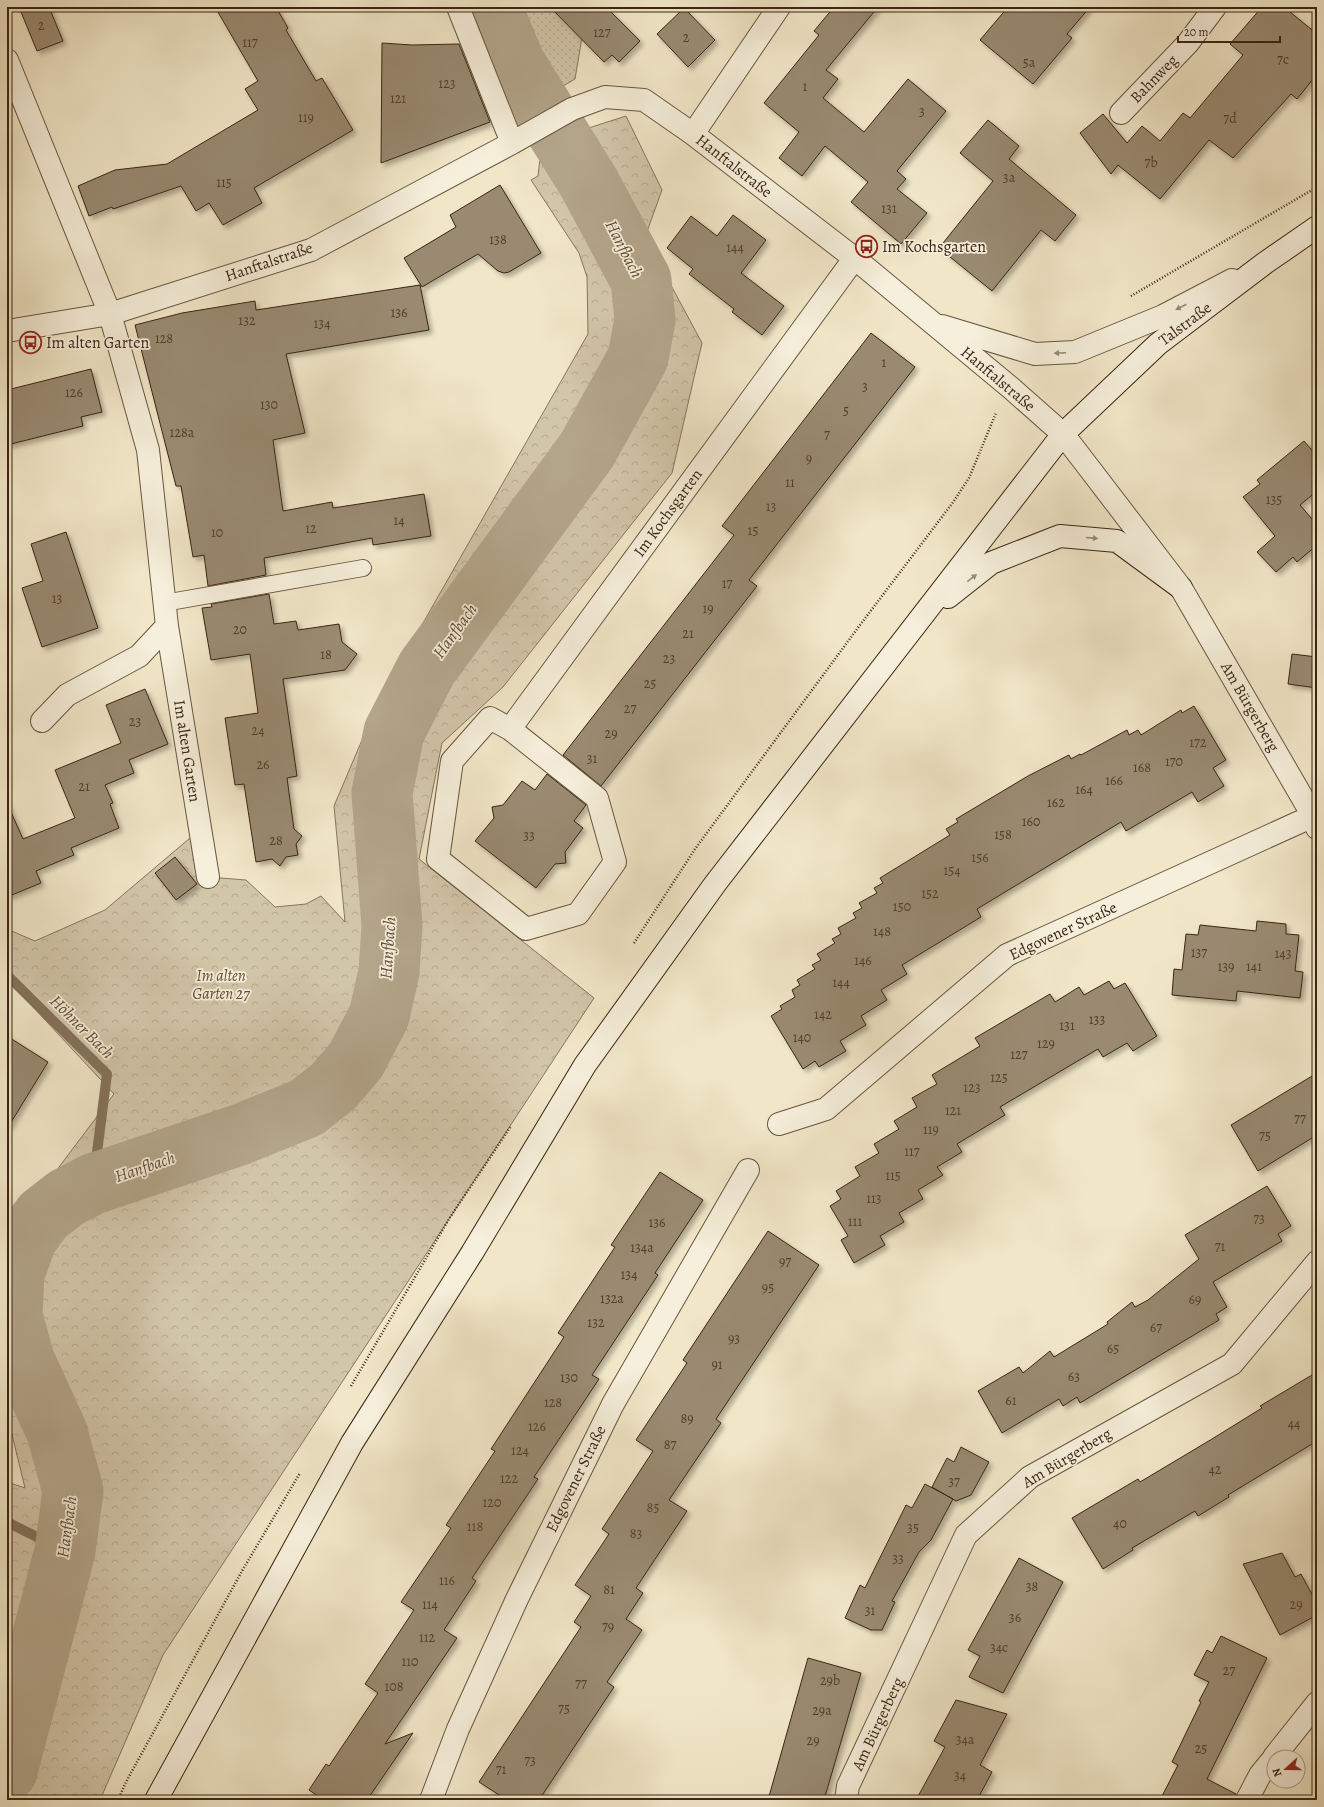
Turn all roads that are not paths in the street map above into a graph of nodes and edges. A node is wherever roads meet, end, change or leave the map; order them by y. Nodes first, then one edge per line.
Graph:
1 (458, 7) edge
2 (779, 7) edge
3 (1215, 7) edge
4 (7, 60) edge
5 (1121, 113) dead end
6 (693, 134) junction
7 (512, 143) junction
8 (1317, 227) edge
9 (854, 259) junction
10 (1265, 263) junction
11 (110, 314) junction
12 (933, 324) junction
13 (7, 331) edge
14 (1063, 434) junction
15 (363, 568) dead end
16 (1181, 588) junction
17 (164, 603) junction
18 (920, 619) junction
19 (167, 626) junction
20 (42, 721) dead end
21 (510, 729) junction
22 (1315, 822) edge
23 (208, 877) dead end
24 (779, 1124) dead end
25 (748, 1170) dead end
26 (1317, 1262) edge
27 (1317, 1703) edge
28 (1280, 1749) edge
29 (1266, 1767) edge
30 (156, 1800) edge
31 (430, 1800) edge
32 (846, 1800) edge
33 (1247, 1800) edge

1 - 7 street
2 - 6 street
3 - 5 street, Bahnweg
4 - 11 street, Im alten Garten
6 - 7 street, Hanftalstraße
6 - 9 street, Hanftalstraße
7 - 11 street, Hanftalstraße
8 - 10 street, Talstraße
9 - 12 street, Hanftalstraße
9 - 21 street, Im Kochsgarten
10 -> 12 street, Hanftalstraße
10 - 14 street, Talstraße
11 - 13 street, Hanftalstraße
11 - 17 street, Im alten Garten
12 - 14 street, Hanftalstraße
14 - 16 street, Am Bürgerberg
14 - 18 street, Talstraße
15 - 17 lane
18 -> 16 street, Am Bürgerberg
16 - 22 street, Am Bürgerberg
17 - 19 street, Im alten Garten
18 - 30 street
19 - 20 street
19 - 23 street, Im alten Garten
21 - 21 street
22 - 24 street, Edgovener Straße
25 - 31 street, Edgovener Straße
26 - 32 street, Am Bürgerberg
27 - 28 street
29 - 33 street

